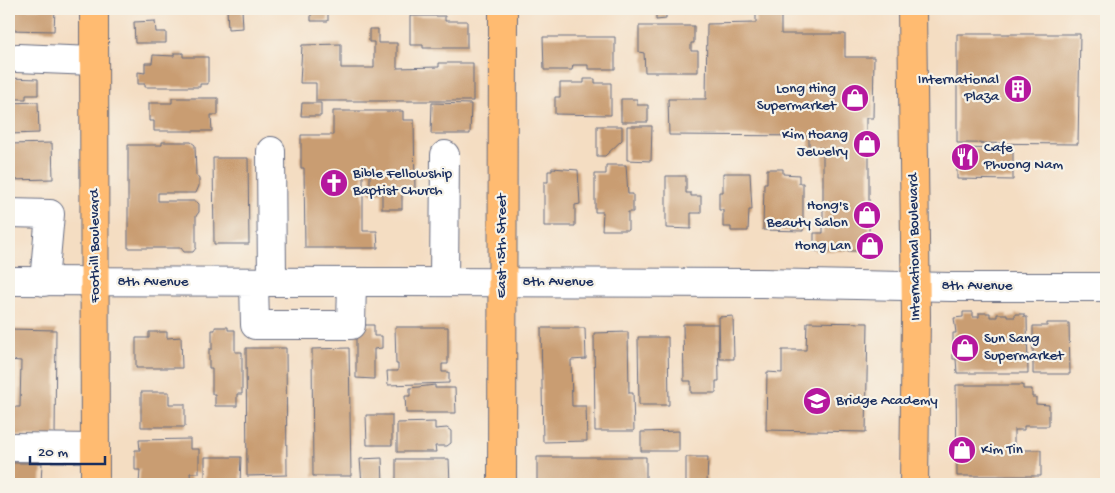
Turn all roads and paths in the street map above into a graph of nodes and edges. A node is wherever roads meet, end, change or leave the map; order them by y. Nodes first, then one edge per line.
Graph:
1 (94, 9) edge
2 (503, 9) edge
3 (912, 9) edge
4 (17, 58) dead end
5 (94, 61) junction
6 (271, 151) dead end
7 (445, 155) dead end
8 (9, 213) edge
9 (9, 281) edge
10 (44, 282) junction
11 (95, 282) junction
12 (263, 282) junction
13 (352, 282) junction
14 (444, 282) junction
15 (502, 282) junction
16 (916, 286) junction
17 (1106, 287) edge
18 (9, 447) edge
19 (95, 448) junction
20 (95, 484) edge
21 (502, 484) edge
22 (914, 484) edge

1 - 5 main road, Foothill Boulevard
2 - 15 main road, East 15th Street
3 - 16 main road, International Boulevard
4 - 5 street
5 - 11 main road, Foothill Boulevard
6 - 12 street
7 - 14 street
8 - 10 street
9 - 10 street, 8th Avenue
10 - 11 street, 8th Avenue
11 - 12 street, 8th Avenue
11 - 19 main road, Foothill Boulevard
12 - 13 street, 8th Avenue
12 - 13 street
13 - 14 street, 8th Avenue
14 - 15 street, 8th Avenue
15 - 16 street, 8th Avenue
15 - 21 main road, East 15th Street
16 - 17 street, 8th Avenue
16 - 22 main road, International Boulevard
18 - 19 street
19 - 20 main road, Foothill Boulevard

